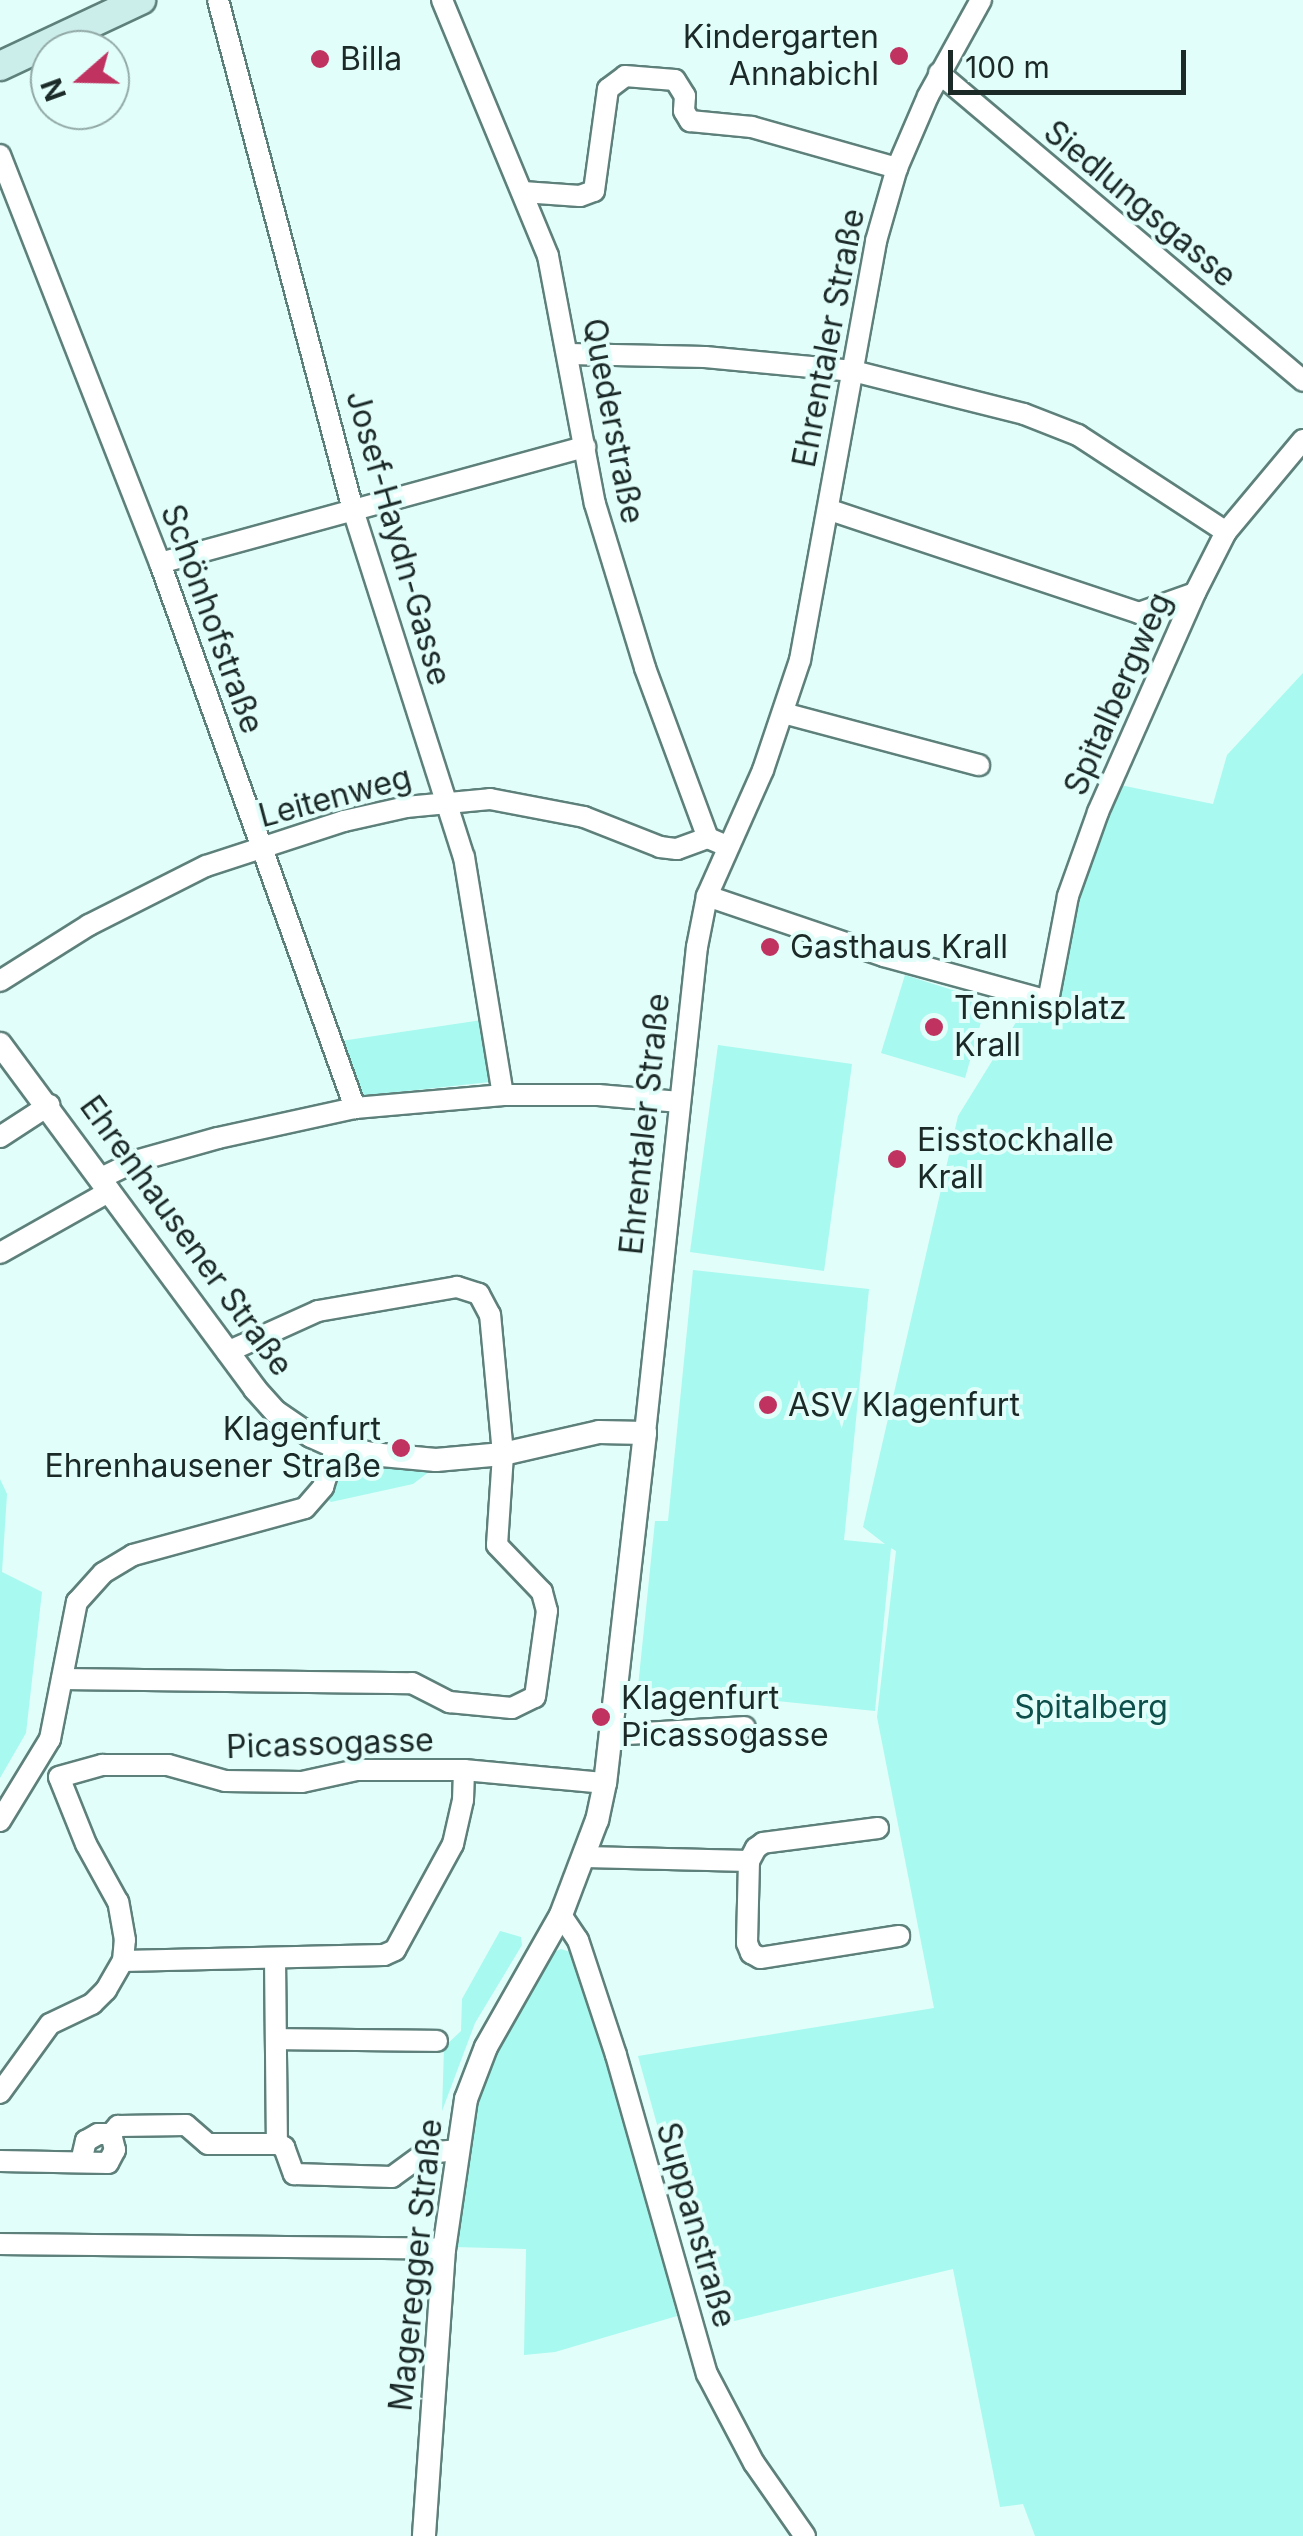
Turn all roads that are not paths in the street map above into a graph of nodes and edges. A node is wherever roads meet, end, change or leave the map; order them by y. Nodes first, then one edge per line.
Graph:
1 (141, 0) edge
2 (218, 0) edge
3 (442, 0) edge
4 (981, 0) edge
5 (0, 66) edge
6 (940, 73) junction
7 (0, 155) edge
8 (897, 168) junction
9 (522, 192) junction
10 (569, 354) junction
11 (853, 371) junction
12 (1303, 380) edge
13 (1303, 440) edge
14 (585, 447) junction
15 (353, 510) junction
16 (830, 510) junction
17 (1226, 532) junction
18 (160, 563) junction
19 (1195, 594) junction
20 (783, 714) junction
21 (978, 766) dead end
22 (446, 800) junction
23 (717, 842) junction
24 (263, 846) junction
25 (707, 896) junction
26 (0, 981) edge
27 (0, 1044) edge
28 (503, 1095) junction
29 (680, 1102) junction
30 (49, 1106) junction
31 (355, 1108) junction
32 (0, 1137) edge
33 (105, 1184) junction
34 (0, 1254) edge
35 (227, 1352) junction
36 (644, 1433) junction
37 (336, 1448) junction
38 (503, 1454) junction
39 (62, 1680) junction
40 (745, 1726) dead end
41 (611, 1735) junction
42 (39, 1763) junction
43 (464, 1770) junction
44 (59, 1777) junction
45 (605, 1783) junction
46 (0, 1820) edge
47 (878, 1828) dead end
48 (585, 1857) junction
49 (749, 1861) junction
50 (562, 1915) junction
51 (899, 1936) dead end
52 (275, 1958) junction
53 (123, 1961) junction
54 (277, 2039) junction
55 (438, 2041) dead end
56 (0, 2093) edge
57 (277, 2144) junction
58 (457, 2150) junction
59 (0, 2161) edge
60 (0, 2244) edge
61 (444, 2249) junction
62 (424, 2536) edge
63 (804, 2536) edge

1 - 5 main road
2 - 15 street, Josef-Haydn-Gasse
3 - 9 street, Quederstraße
4 - 6 street, Ehrentaler Straße
6 - 8 street, Ehrentaler Straße
6 - 12 street, Siedlungsgasse
7 - 18 street, Schönhofstraße
8 - 9 street
8 - 11 street, Ehrentaler Straße
9 - 10 street, Quederstraße
10 - 11 street
10 - 14 street, Quederstraße
11 - 16 street, Ehrentaler Straße
11 - 17 street
13 - 17 street, Spitalbergweg
14 - 15 street
14 - 23 street, Quederstraße
15 - 18 street
15 - 22 street, Josef-Haydn-Gasse
16 - 19 street
16 - 20 street, Ehrentaler Straße
17 - 19 street, Spitalbergweg
18 - 24 street, Schönhofstraße
19 - 25 street, Spitalbergweg
20 - 21 street
20 - 23 street, Ehrentaler Straße
22 - 23 street, Leitenweg
22 - 24 street, Leitenweg
22 - 28 street, Josef-Haydn-Gasse
23 - 25 street, Ehrentaler Straße
24 - 26 street, Leitenweg
24 - 31 street, Schönhofstraße
25 - 29 street, Ehrentaler Straße
27 - 30 street, Ehrenhausener Straße
28 - 29 street
28 - 31 street
29 - 36 street, Ehrentaler Straße
30 - 32 street
30 - 33 street, Ehrenhausener Straße
31 - 33 street
33 - 34 street
33 - 35 street, Ehrenhausener Straße
35 - 37 street, Ehrenhausener Straße
35 - 38 street
36 - 38 street
36 - 41 street, Mageregger Straße
37 - 38 street
37 - 39 street
38 - 39 street
39 - 42 street
40 - 41 street
41 - 45 street, Mageregger Straße
42 - 44 street
42 - 46 street
43 - 44 street, Picassogasse
43 - 45 street, Picassogasse
43 - 52 street
44 - 53 street
45 - 48 street, Mageregger Straße
47 - 49 street
48 - 49 street
48 - 50 street, Mageregger Straße
49 - 51 street
50 - 58 street, Mageregger Straße
50 - 63 street, Suppanstraße
52 - 53 street
52 - 54 street
53 - 56 street
54 - 55 street
54 - 57 street
57 - 58 street
57 - 59 street
58 - 61 street, Mageregger Straße
60 - 61 street
61 - 62 street, Mageregger Straße

